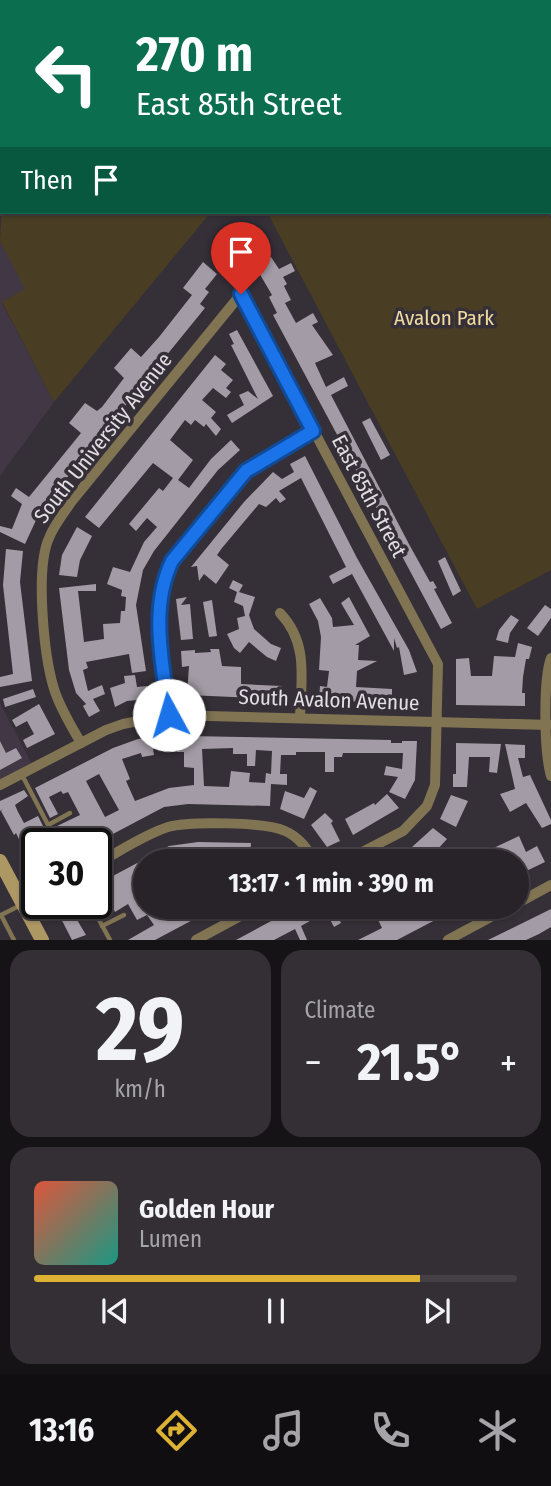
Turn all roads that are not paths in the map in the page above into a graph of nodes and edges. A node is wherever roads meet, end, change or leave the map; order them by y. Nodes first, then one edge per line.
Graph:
1 (241, 294) joint
2 (313, 431) junction
3 (280, 613) dead end
4 (551, 658) edge
5 (169, 715) junction
6 (300, 718) junction
7 (436, 723) junction
8 (548, 725) edge
9 (80, 743) junction
10 (22, 774) junction
11 (551, 776) edge
12 (0, 786) edge
13 (71, 813) dead end
14 (48, 825) junction
15 (50, 828) edge
16 (306, 849) edge
17 (368, 849) edge
18 (112, 855) edge
19 (0, 861) edge
20 (551, 885) edge
21 (529, 897) edge
22 (21, 900) edge
23 (21, 905) edge
24 (124, 915) dead end
25 (31, 919) edge
26 (98, 919) edge
27 (235, 919) edge
28 (487, 919) edge
29 (102, 926) junction
30 (14, 940) edge
31 (42, 940) edge
32 (110, 940) edge
33 (196, 940) edge
34 (448, 940) edge

1 - 2 street, East 85th Street
1 - 9 street, South University Avenue
2 - 5 street
2 - 7 street, East 85th Street
3 - 6 street
4 - 8 street
5 - 6 street, South Avalon Avenue
5 - 9 street, South Avalon Avenue
6 - 7 street, South Avalon Avenue
7 - 8 street, South Avalon Avenue
7 - 17 street, East 85th Street
8 - 11 street
9 - 10 street, South Avalon Avenue
10 - 12 street, South Avalon Avenue
10 - 14 lane
13 - 14 lane
14 - 15 lane
16 - 18 street
19 - 22 main road
20 - 21 street
23 - 30 lane
24 - 29 lane
25 - 31 main road
26 - 29 lane
27 - 33 street
28 - 34 street
29 - 32 lane

